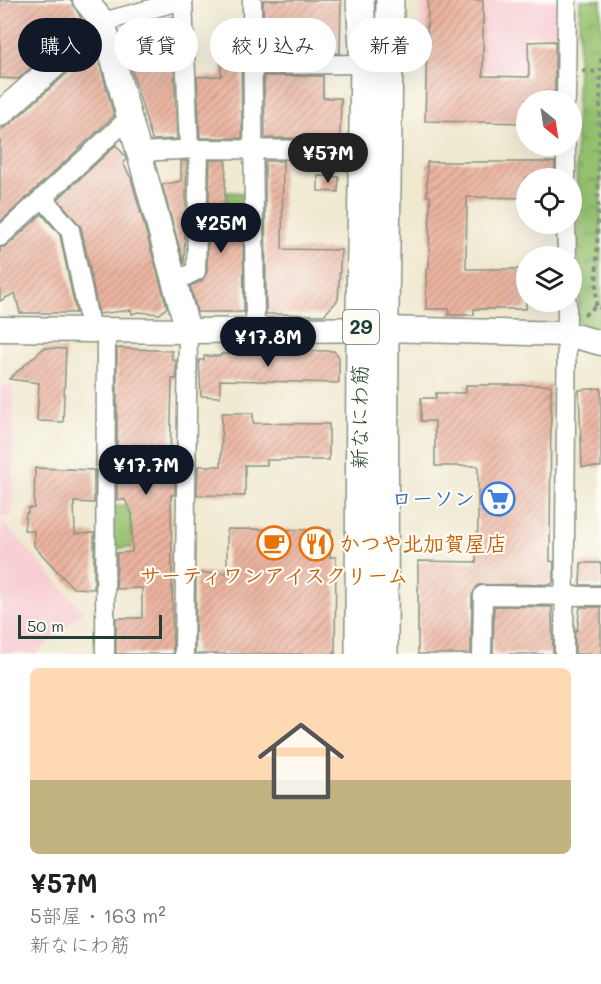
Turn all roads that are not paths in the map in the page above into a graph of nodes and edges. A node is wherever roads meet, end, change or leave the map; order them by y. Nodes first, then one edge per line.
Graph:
1 (85, 0) edge
2 (183, 0) edge
3 (252, 0) edge
4 (360, 0) edge
5 (390, 0) edge
6 (567, 0) edge
7 (252, 18) edge
8 (361, 18) edge
9 (103, 22) junction
10 (253, 72) edge
11 (364, 72) edge
12 (566, 90) edge
13 (0, 114) edge
14 (129, 118) junction
15 (194, 149) junction
16 (253, 150) junction
17 (363, 150) junction
18 (139, 152) junction
19 (43, 198) junction
20 (0, 237) edge
21 (174, 282) junction
22 (567, 312) edge
23 (0, 329) edge
24 (373, 329) junction
25 (99, 330) junction
26 (255, 330) junction
27 (188, 331) junction
28 (567, 334) junction
29 (601, 343) edge
30 (565, 596) junction
31 (601, 596) edge
32 (105, 654) edge
33 (184, 654) edge
34 (359, 654) edge
35 (384, 654) edge
36 (482, 654) edge
37 (564, 654) edge

1 - 9 street
2 - 9 street
2 - 15 street
3 - 7 street
4 - 8 main road, 新なにわ筋 / 29
5 - 24 main road, 新なにわ筋 / 29
6 - 12 street
9 - 13 street
9 - 14 street
10 - 16 street
11 - 17 main road, 新なにわ筋 / 29
14 - 18 street
14 - 19 street
15 - 16 street
15 - 18 street
15 - 21 street
16 - 17 street
16 - 26 street
17 - 24 main road, 新なにわ筋 / 29
18 - 21 street
19 - 20 street
19 - 25 street
21 - 27 street
22 - 28 street
23 - 25 street
24 - 26 street
24 - 28 street
24 - 34 main road, 新なにわ筋 / 29
24 - 35 main road, 新なにわ筋 / 29
25 - 27 street
25 - 32 street
26 - 27 street
27 - 33 street
28 - 29 street
28 - 30 street
30 - 31 street
30 - 36 street
30 - 37 street

